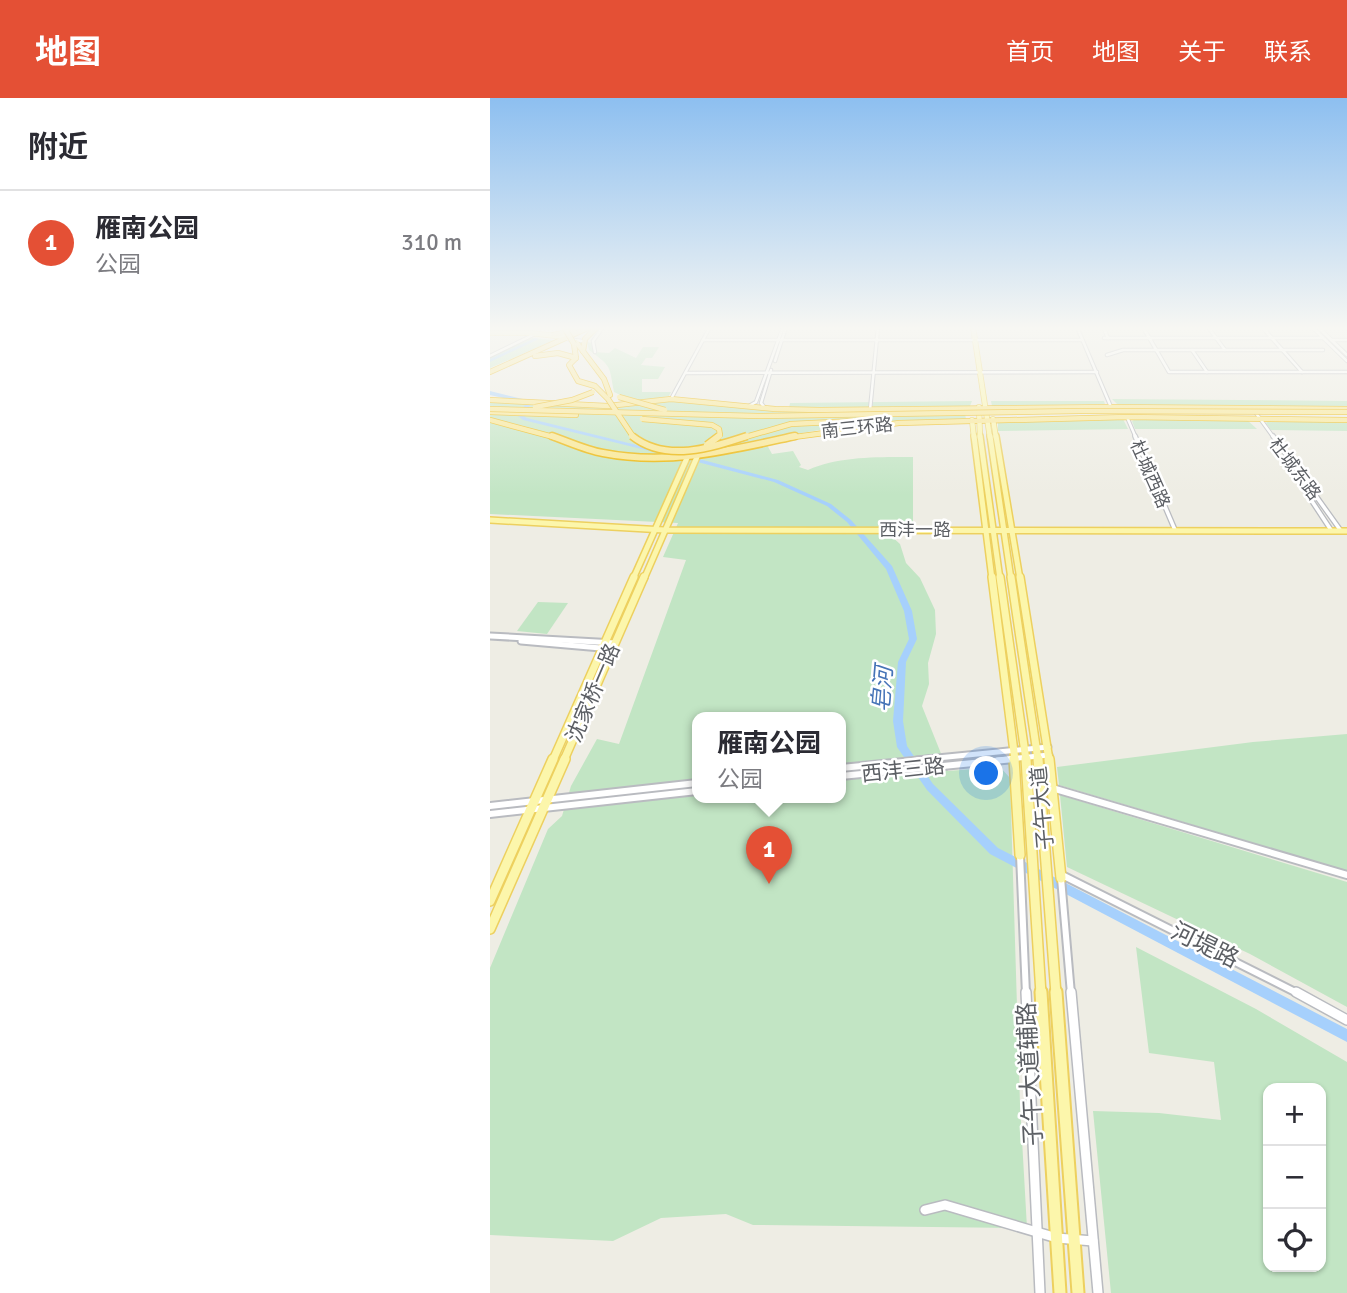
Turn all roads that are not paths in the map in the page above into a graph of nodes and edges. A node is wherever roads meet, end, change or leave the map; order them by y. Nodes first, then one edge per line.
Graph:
1 (582, 383) edge
2 (603, 383) edge
3 (680, 383) edge
4 (764, 383) edge
5 (766, 383) edge
6 (873, 383) edge
7 (979, 383) edge
8 (1101, 383) edge
9 (594, 389) junction
10 (613, 398) junction
11 (492, 399) edge
12 (671, 399) junction
13 (573, 404) junction
14 (742, 406) junction
15 (1111, 407) junction
16 (1251, 407) junction
17 (765, 408) junction
18 (981, 409) junction
19 (490, 410) edge
20 (870, 410) junction
21 (1347, 414) edge
22 (576, 415) junction
23 (758, 416) junction
24 (933, 417) junction
25 (1127, 417) junction
26 (1249, 418) junction
27 (1260, 418) junction
28 (990, 419) junction
29 (975, 420) junction
30 (490, 421) edge
31 (696, 457) junction
32 (687, 458) junction
33 (490, 519) edge
34 (661, 529) junction
35 (986, 529) junction
36 (1003, 529) junction
37 (1174, 529) junction
38 (1331, 529) junction
39 (1343, 530) edge
40 (490, 637) edge
41 (604, 645) junction
42 (613, 646) junction
43 (1017, 685) junction
44 (1027, 685) junction
45 (1008, 697) junction
46 (1048, 751) junction
47 (1037, 752) junction
48 (1026, 753) junction
49 (1014, 754) junction
50 (846, 767) edge
51 (846, 775) edge
52 (692, 784) edge
53 (1052, 788) junction
54 (692, 792) edge
55 (547, 799) junction
56 (533, 804) junction
57 (490, 806) edge
58 (543, 807) junction
59 (490, 814) edge
60 (1020, 856) joint
61 (1347, 875) edge
62 (1060, 876) junction
63 (490, 901) edge
64 (490, 929) edge
65 (1347, 1020) edge
66 (925, 1210) dead end
67 (1037, 1232) junction
68 (1057, 1238) junction
69 (1074, 1240) junction
70 (1093, 1241) junction
71 (1040, 1293) edge
72 (1060, 1293) edge
73 (1078, 1293) edge
74 (1098, 1293) edge

1 - 9 highway
2 - 10 highway
3 - 12 street
4 - 14 street
5 - 17 street
6 - 20 street
7 - 18 main road, 子午大道
8 - 15 street
9 - 10 highway
9 - 19 highway, bridge
10 - 22 highway, bridge
10 - 23 highway, bridge
10 - 24 highway, bridge
11 - 13 highway, 南三环路, bridge
11 - 13 main road, 南三环路
12 - 13 highway, 南三环路
12 - 14 highway, 南三环路
14 - 17 highway, 南三环路
15 - 16 highway, 南三环路
15 - 18 highway, 南三环路
16 - 21 highway, 南三环路
16 - 27 street, 杜城东路
17 - 20 highway, 南三环路
18 - 20 highway, 南三环路
18 - 28 main road, 子午大道
18 - 29 main road, 子午大道
19 - 22 highway, bridge
19 - 23 highway, bridge
21 - 23 highway, bridge
21 - 24 highway, bridge
21 - 27 highway, 南三环路
22 - 24 highway, bridge
25 - 26 highway, 南三环路
25 - 28 highway, 南三环路
25 - 37 street, 杜城西路
26 - 27 highway, 南三环路
26 - 38 street, 杜城东路
27 - 39 street, 杜城东路
28 - 29 highway, 南三环路
28 - 36 main road, 子午大道
29 - 31 highway, 南三环路
29 - 35 main road
29 - 36 main road, 子午大道
30 - 32 highway, 南三环路
31 - 32 highway, 南三环路
31 - 34 main road, 沈家桥一路
32 - 34 main road, 沈家桥一路
33 - 34 main road, 西沣一路
34 - 35 main road, 西沣一路
34 - 41 main road, 沈家桥一路
34 - 42 main road, 沈家桥一路
35 - 36 main road, 西沣一路
35 - 45 main road
36 - 37 main road, 西沣一路
36 - 43 main road, 子午大道
36 - 44 main road, 子午大道
36 - 46 main road
37 - 38 main road, 西沣一路
38 - 39 main road, 西沣一路
40 - 41 street
41 - 42 street
41 - 56 main road, 沈家桥一路
42 - 55 main road, 沈家桥一路
43 - 44 main road
43 - 45 main road
43 - 48 main road, 子午大道
44 - 47 main road, 子午大道
45 - 49 main road
46 - 47 street, 西沣三路
46 - 53 main road
47 - 48 street, 西沣三路
47 - 69 main road, 子午大道
48 - 49 street, 西沣三路
48 - 68 main road, 子午大道
49 - 50 street, 西沣三路
49 - 51 street, 西沣三路
49 - 60 main road
52 - 55 street
53 - 61 street
53 - 62 main road
54 - 58 street
55 - 56 street
55 - 58 main road, 沈家桥一路
56 - 57 street
56 - 58 street
56 - 59 street
56 - 63 main road, 沈家桥一路
58 - 64 main road, 沈家桥一路
60 - 67 street, 子午大道辅路
62 - 65 street, 河堤路
62 - 70 street, 子午大道辅路
66 - 67 street
67 - 68 street
67 - 71 street, 子午大道辅路
68 - 69 street
68 - 72 main road, 子午大道
69 - 70 street
69 - 73 main road, 子午大道
70 - 74 street, 子午大道辅路

